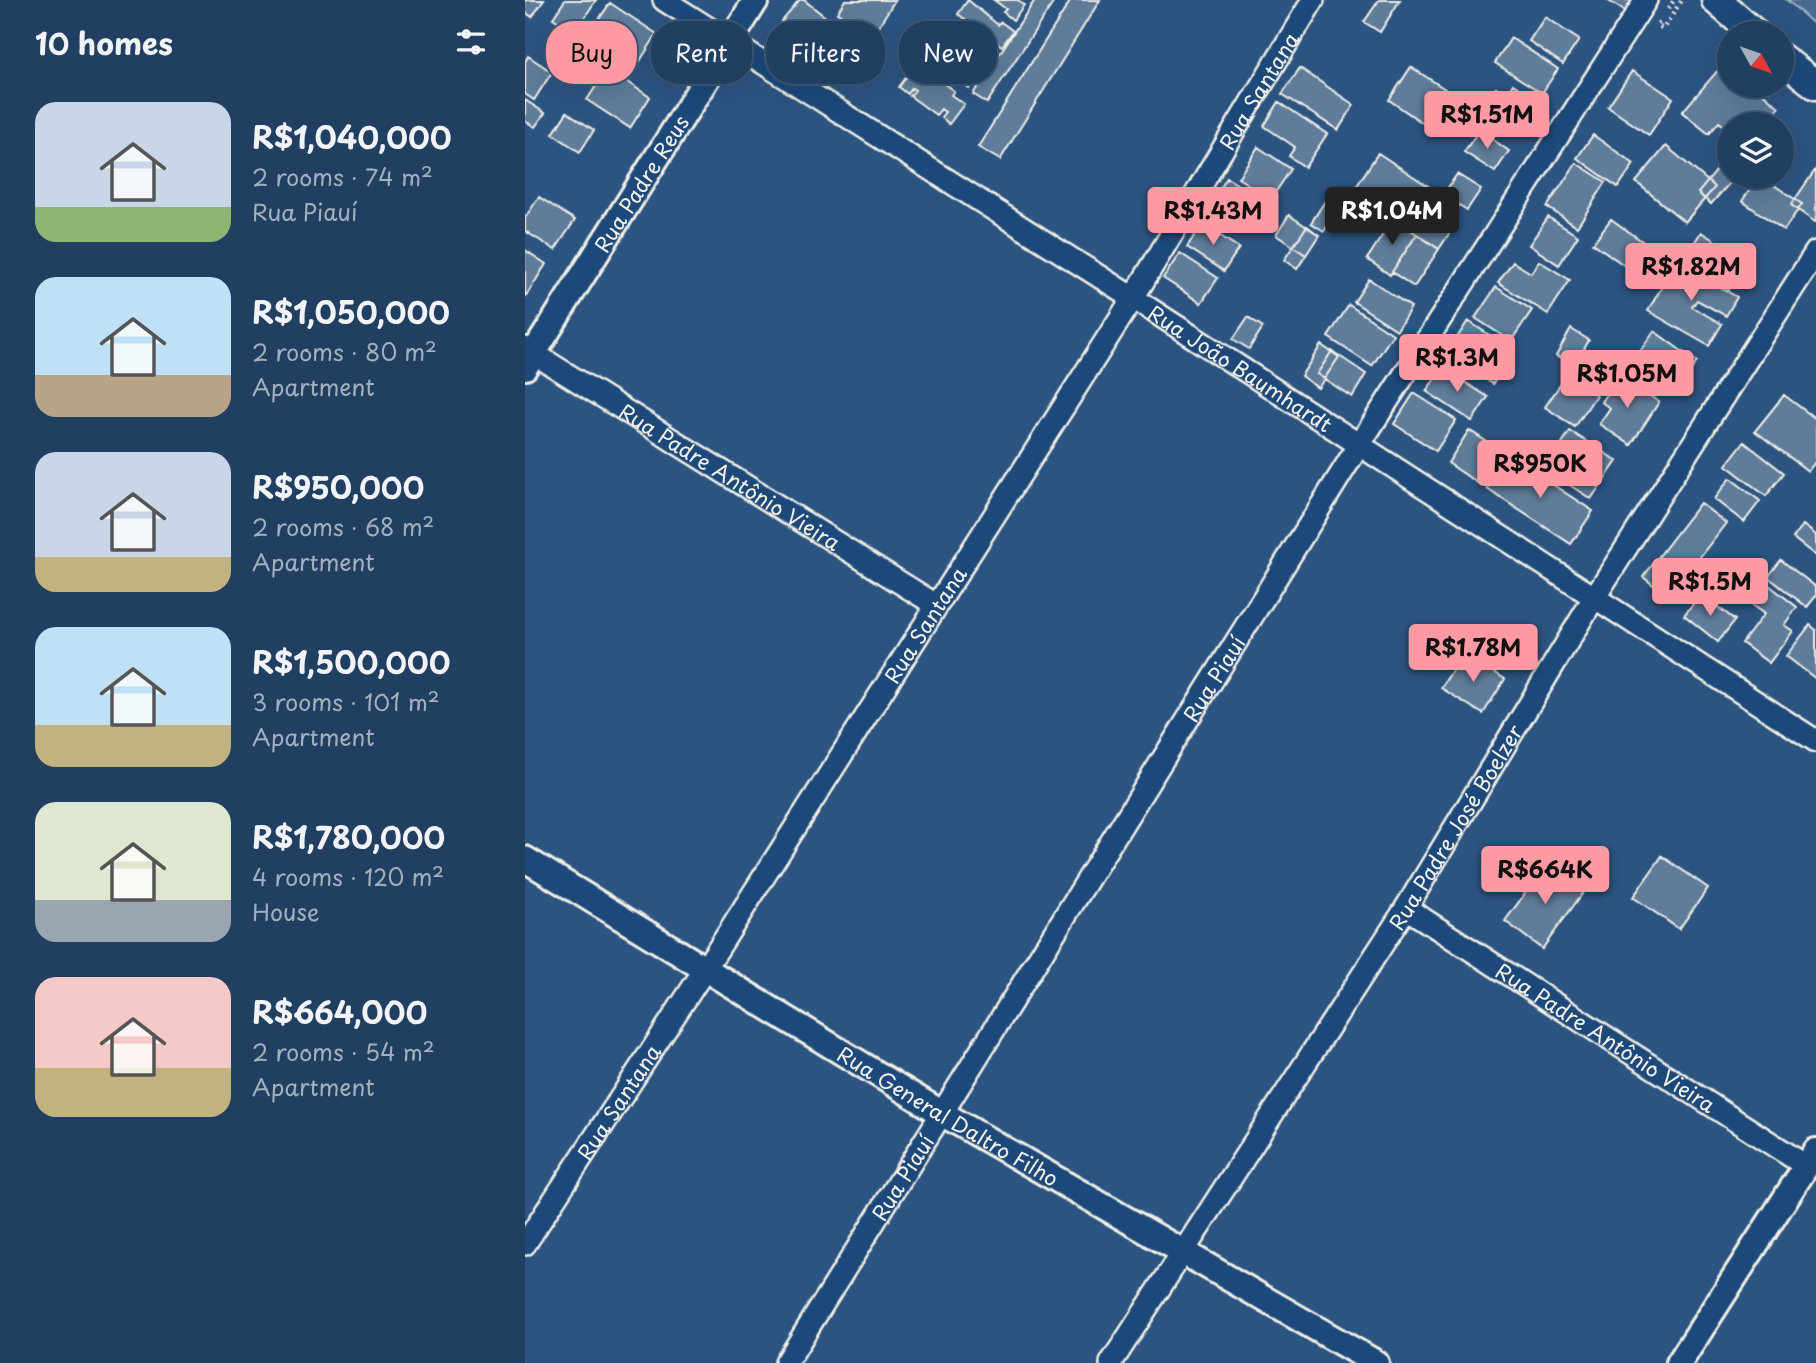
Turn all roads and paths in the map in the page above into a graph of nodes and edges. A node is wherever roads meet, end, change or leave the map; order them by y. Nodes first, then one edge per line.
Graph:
1 (664, 0) edge
2 (756, 0) edge
3 (1314, 0) edge
4 (1646, 0) edge
5 (1682, 0) edge
6 (1716, 0) edge
7 (697, 21) edge
8 (742, 21) edge
9 (1740, 21) edge
10 (1663, 29) dead end
11 (752, 56) edge
12 (1794, 68) edge
13 (702, 84) edge
14 (1816, 85) edge
15 (1816, 252) edge
16 (1133, 298) junction
17 (528, 356) edge
18 (1359, 445) junction
19 (1594, 598) junction
20 (936, 605) junction
21 (1816, 741) edge
22 (525, 859) edge
23 (1406, 908) junction
24 (705, 969) junction
25 (943, 1114) junction
26 (1811, 1158) edge
27 (525, 1244) edge
28 (1185, 1252) junction
29 (786, 1363) edge
30 (1111, 1363) edge
31 (1376, 1363) edge
32 (1679, 1363) edge

1 - 7 street, Rua João Baumhardt
2 - 8 street, Rua Padre Reus
3 - 16 street, Rua Santana
4 - 18 street, Rua Piauí
5 - 10 path
6 - 9 main road
11 - 16 street, Rua João Baumhardt
12 - 14 main road
13 - 17 street, Rua Padre Reus
15 - 19 street, Rua Padre José Boelzer
16 - 18 street, Rua João Baumhardt
16 - 20 street, Rua Santana
17 - 20 street, Rua Padre Antônio Vieira
18 - 19 street, Rua João Baumhardt
18 - 25 street, Rua Piauí
19 - 21 street, Rua João Baumhardt
19 - 23 street, Rua Padre José Boelzer
20 - 24 street, Rua Santana
22 - 24 street, Rua General Daltro Filho
23 - 26 street, Rua Padre Antônio Vieira
23 - 28 street, Rua Padre José Boelzer
24 - 25 street, Rua General Daltro Filho
24 - 27 street, Rua Santana
25 - 28 street, Rua General Daltro Filho
25 - 29 street, Rua Piauí
26 - 32 street
28 - 30 street, Rua Padre José Boelzer
28 - 31 street, Rua General Daltro Filho

